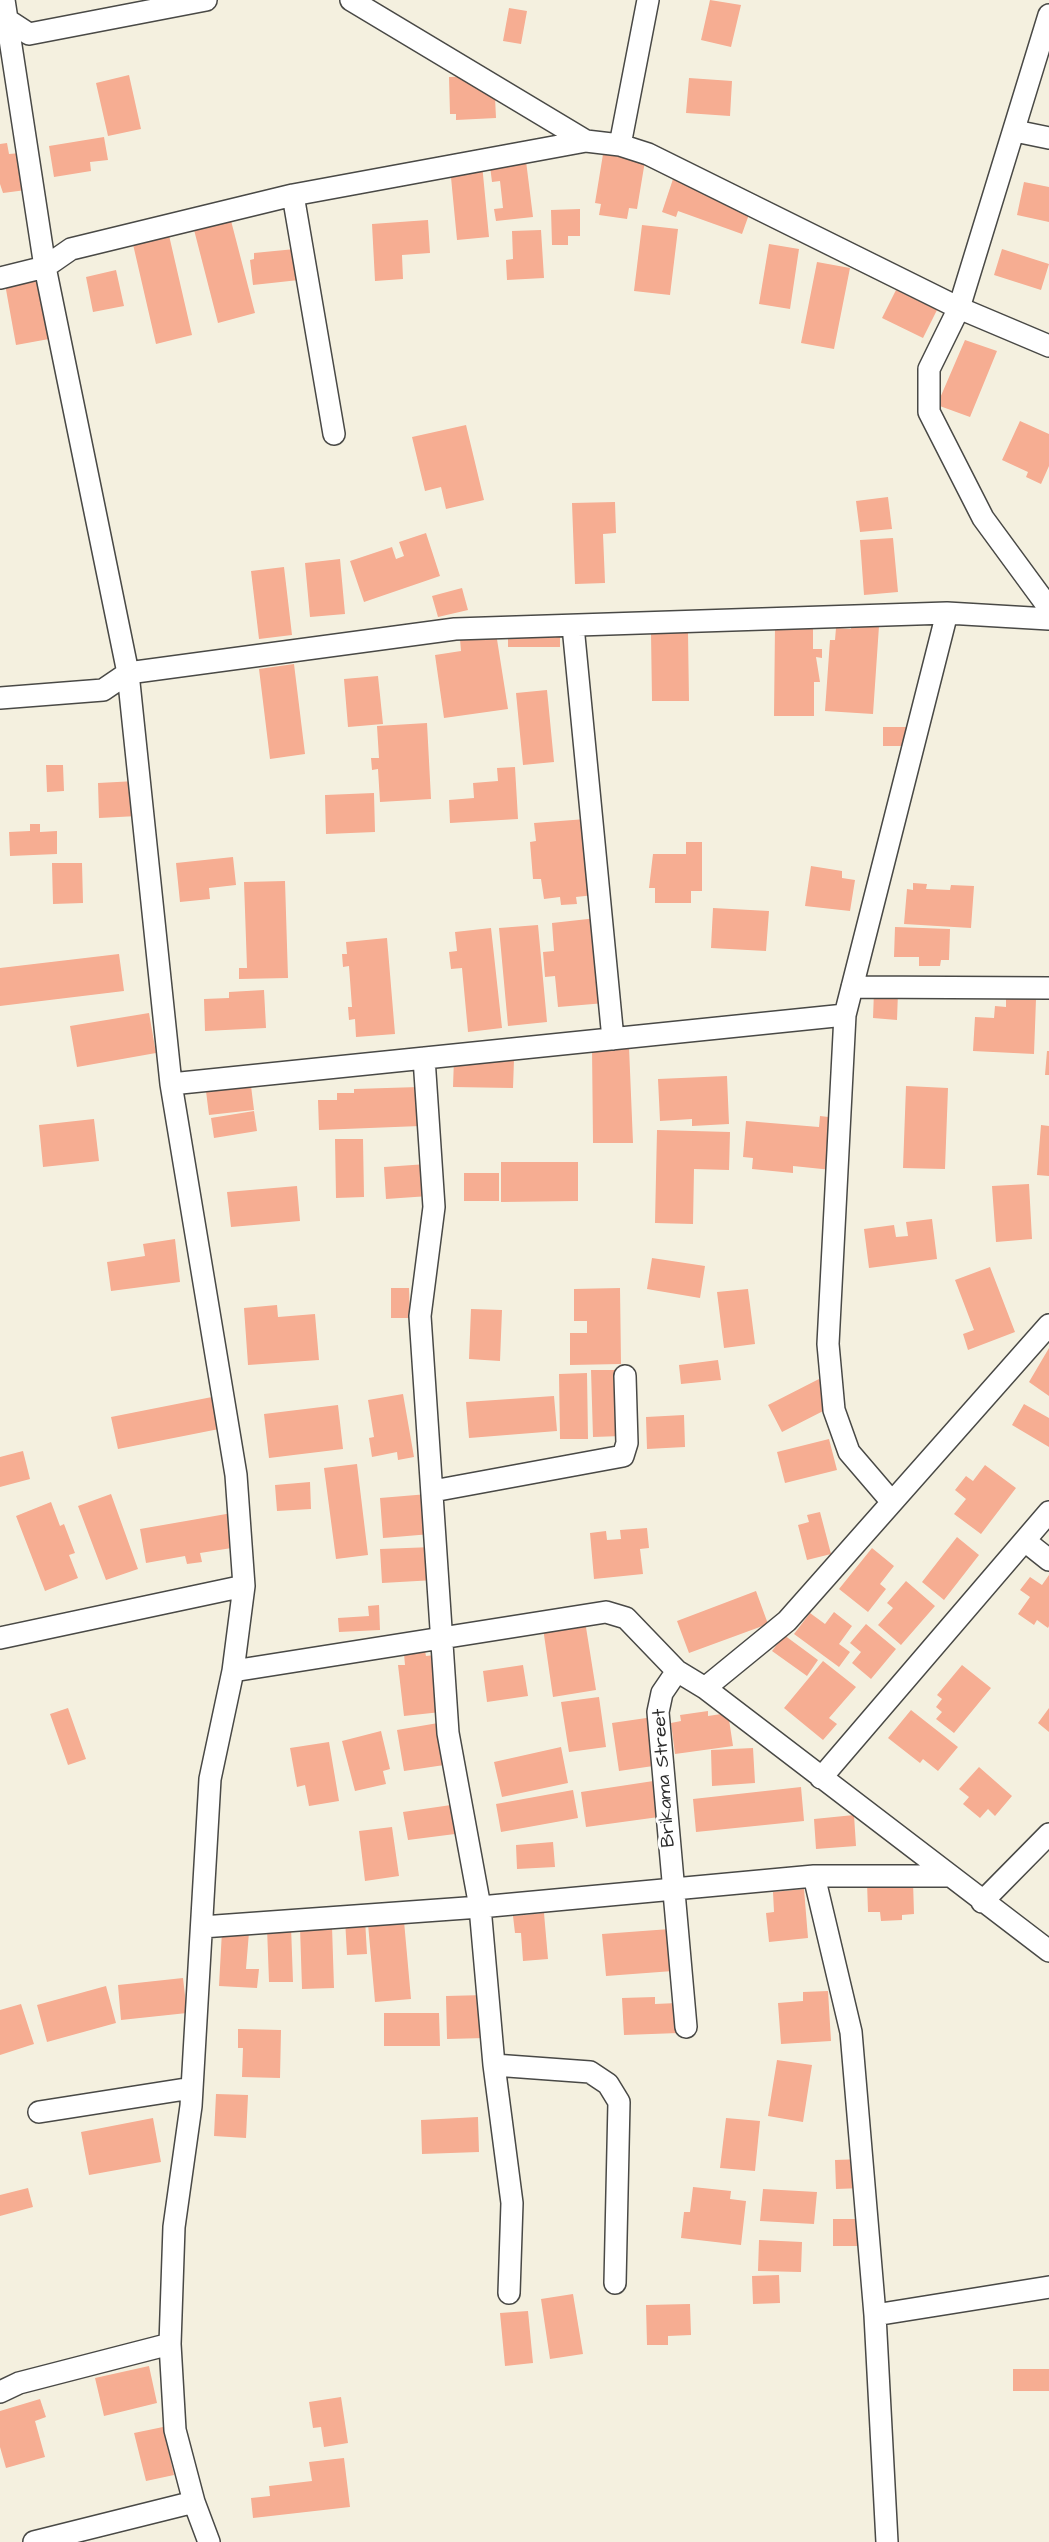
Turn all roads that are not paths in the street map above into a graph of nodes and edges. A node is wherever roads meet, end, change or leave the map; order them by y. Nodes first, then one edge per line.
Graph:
1 (206, 0) edge
2 (351, 0) edge
3 (648, 0) edge
4 (3, 13) edge
5 (1049, 15) edge
6 (1015, 131) junction
7 (1049, 138) edge
8 (586, 141) junction
9 (620, 145) junction
10 (293, 195) junction
11 (45, 267) junction
12 (0, 278) edge
13 (958, 308) junction
14 (1049, 346) edge
15 (334, 434) dead end
16 (1049, 608) edge
17 (947, 613) junction
18 (1049, 619) edge
19 (573, 626) junction
20 (128, 673) junction
21 (0, 698) edge
22 (852, 987) junction
23 (1049, 988) edge
24 (845, 1015) junction
25 (612, 1039) junction
26 (424, 1058) junction
27 (171, 1083) junction
28 (1049, 1325) edge
29 (625, 1376) dead end
30 (433, 1491) junction
31 (891, 1501) junction
32 (1049, 1511) edge
33 (1025, 1541) junction
34 (1049, 1560) edge
35 (244, 1586) junction
36 (0, 1638) edge
37 (442, 1639) junction
38 (233, 1671) junction
39 (677, 1671) junction
40 (705, 1689) junction
41 (821, 1778) junction
42 (1049, 1834) edge
43 (947, 1876) junction
44 (814, 1877) junction
45 (673, 1890) junction
46 (982, 1902) junction
47 (480, 1908) junction
48 (201, 1927) junction
49 (1049, 1951) edge
50 (686, 2027) dead end
51 (494, 2064) junction
52 (192, 2088) junction
53 (39, 2112) dead end
54 (614, 2283) dead end
55 (1049, 2287) edge
56 (509, 2293) dead end
57 (875, 2315) junction
58 (170, 2344) junction
59 (0, 2392) edge
60 (194, 2502) junction
61 (34, 2542) edge
62 (209, 2542) edge
63 (887, 2542) edge

1 - 4 street
2 - 8 street
3 - 9 street
4 - 11 street
5 - 6 street
6 - 7 street
6 - 13 street
8 - 9 street
8 - 10 street
9 - 13 street
10 - 11 street
10 - 15 street
11 - 12 street
11 - 20 street
13 - 14 street
13 - 16 street
17 - 18 street
17 - 19 street
17 - 22 street
19 - 20 street
19 - 25 street
20 - 21 street
20 - 27 street
22 - 23 street
22 - 24 street
24 - 25 street
24 - 31 street
25 - 26 street
26 - 27 street
26 - 30 street
27 - 35 street
28 - 31 street
29 - 30 street
30 - 37 street
31 - 40 street
32 - 33 street
33 - 34 street
33 - 41 street
35 - 36 street
35 - 38 street
37 - 38 street
37 - 39 street
37 - 47 street
38 - 48 street
39 - 40 street
39 - 45 street, Brikama Street
40 - 41 street
41 - 43 street
42 - 46 street
43 - 44 street
43 - 46 street
44 - 45 street
44 - 57 street
45 - 47 street
45 - 50 street, Brikama Street
46 - 49 street
47 - 48 street
47 - 51 street
48 - 52 street
51 - 54 street
51 - 56 street
52 - 53 street
52 - 58 street
55 - 57 street
57 - 63 street
58 - 59 street
58 - 60 street
60 - 61 street
60 - 62 street

